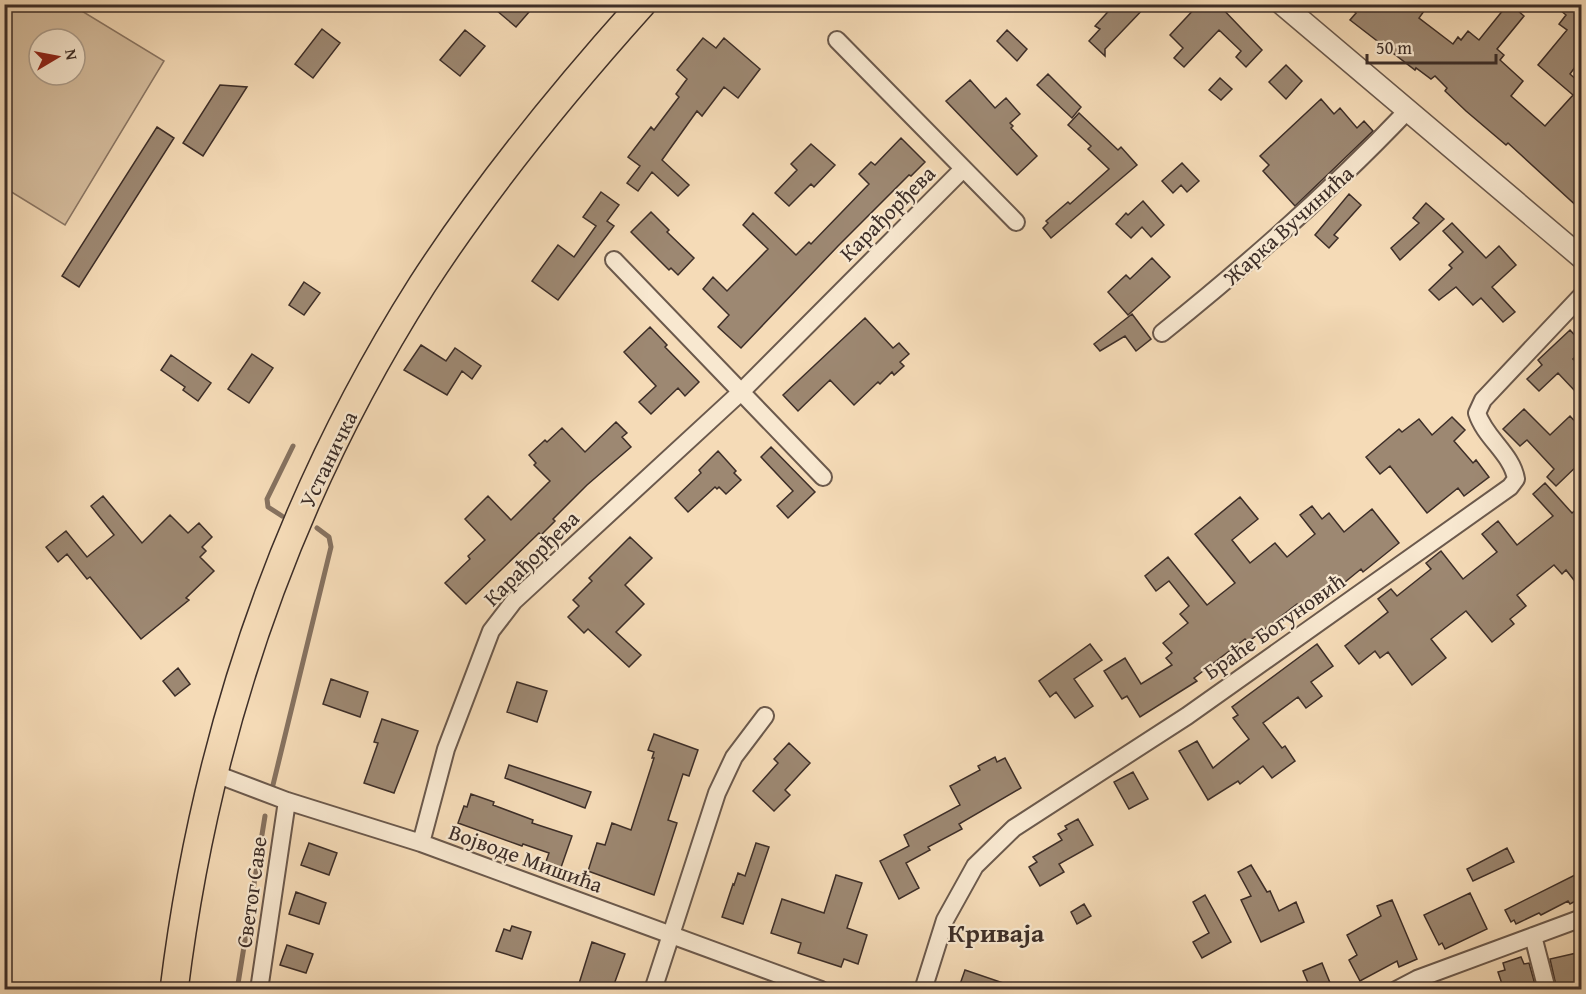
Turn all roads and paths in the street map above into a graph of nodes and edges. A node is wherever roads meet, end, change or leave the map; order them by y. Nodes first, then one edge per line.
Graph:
1 (642, 4) edge
2 (1282, 4) edge
3 (837, 40) dead end
4 (1408, 110) junction
5 (963, 169) junction
6 (1016, 222) dead end
7 (1581, 258) edge
8 (614, 260) dead end
9 (1581, 295) edge
10 (1162, 333) dead end
11 (742, 391) junction
12 (823, 477) dead end
13 (765, 716) dead end
14 (213, 773) junction
15 (286, 801) junction
16 (421, 843) junction
17 (1581, 918) edge
18 (672, 935) junction
19 (1533, 936) junction
20 (174, 990) edge
21 (259, 990) edge
22 (653, 990) edge
23 (821, 990) edge
24 (922, 990) edge
25 (1396, 990) edge
26 (1547, 990) edge

1 - 14 main road, Устаничка
2 - 4 street
3 - 5 street, Карађорђева
4 - 7 street
4 - 10 street, Жарка Вучинића
5 - 6 street, Карађорђева
5 - 11 street, Карађорђева
8 - 11 street
9 - 24 street, Браће Богуновић
11 - 12 street
11 - 16 street, Карађорђева
13 - 18 street
14 - 15 street, Војводе Мишића
14 - 20 main road, Устаничка
15 - 16 street, Војводе Мишића
15 - 21 street, Светог Саве
16 - 18 street, Војводе Мишића
17 - 19 street
18 - 22 street
18 - 23 street, Војводе Мишића
19 - 25 street
19 - 26 street

